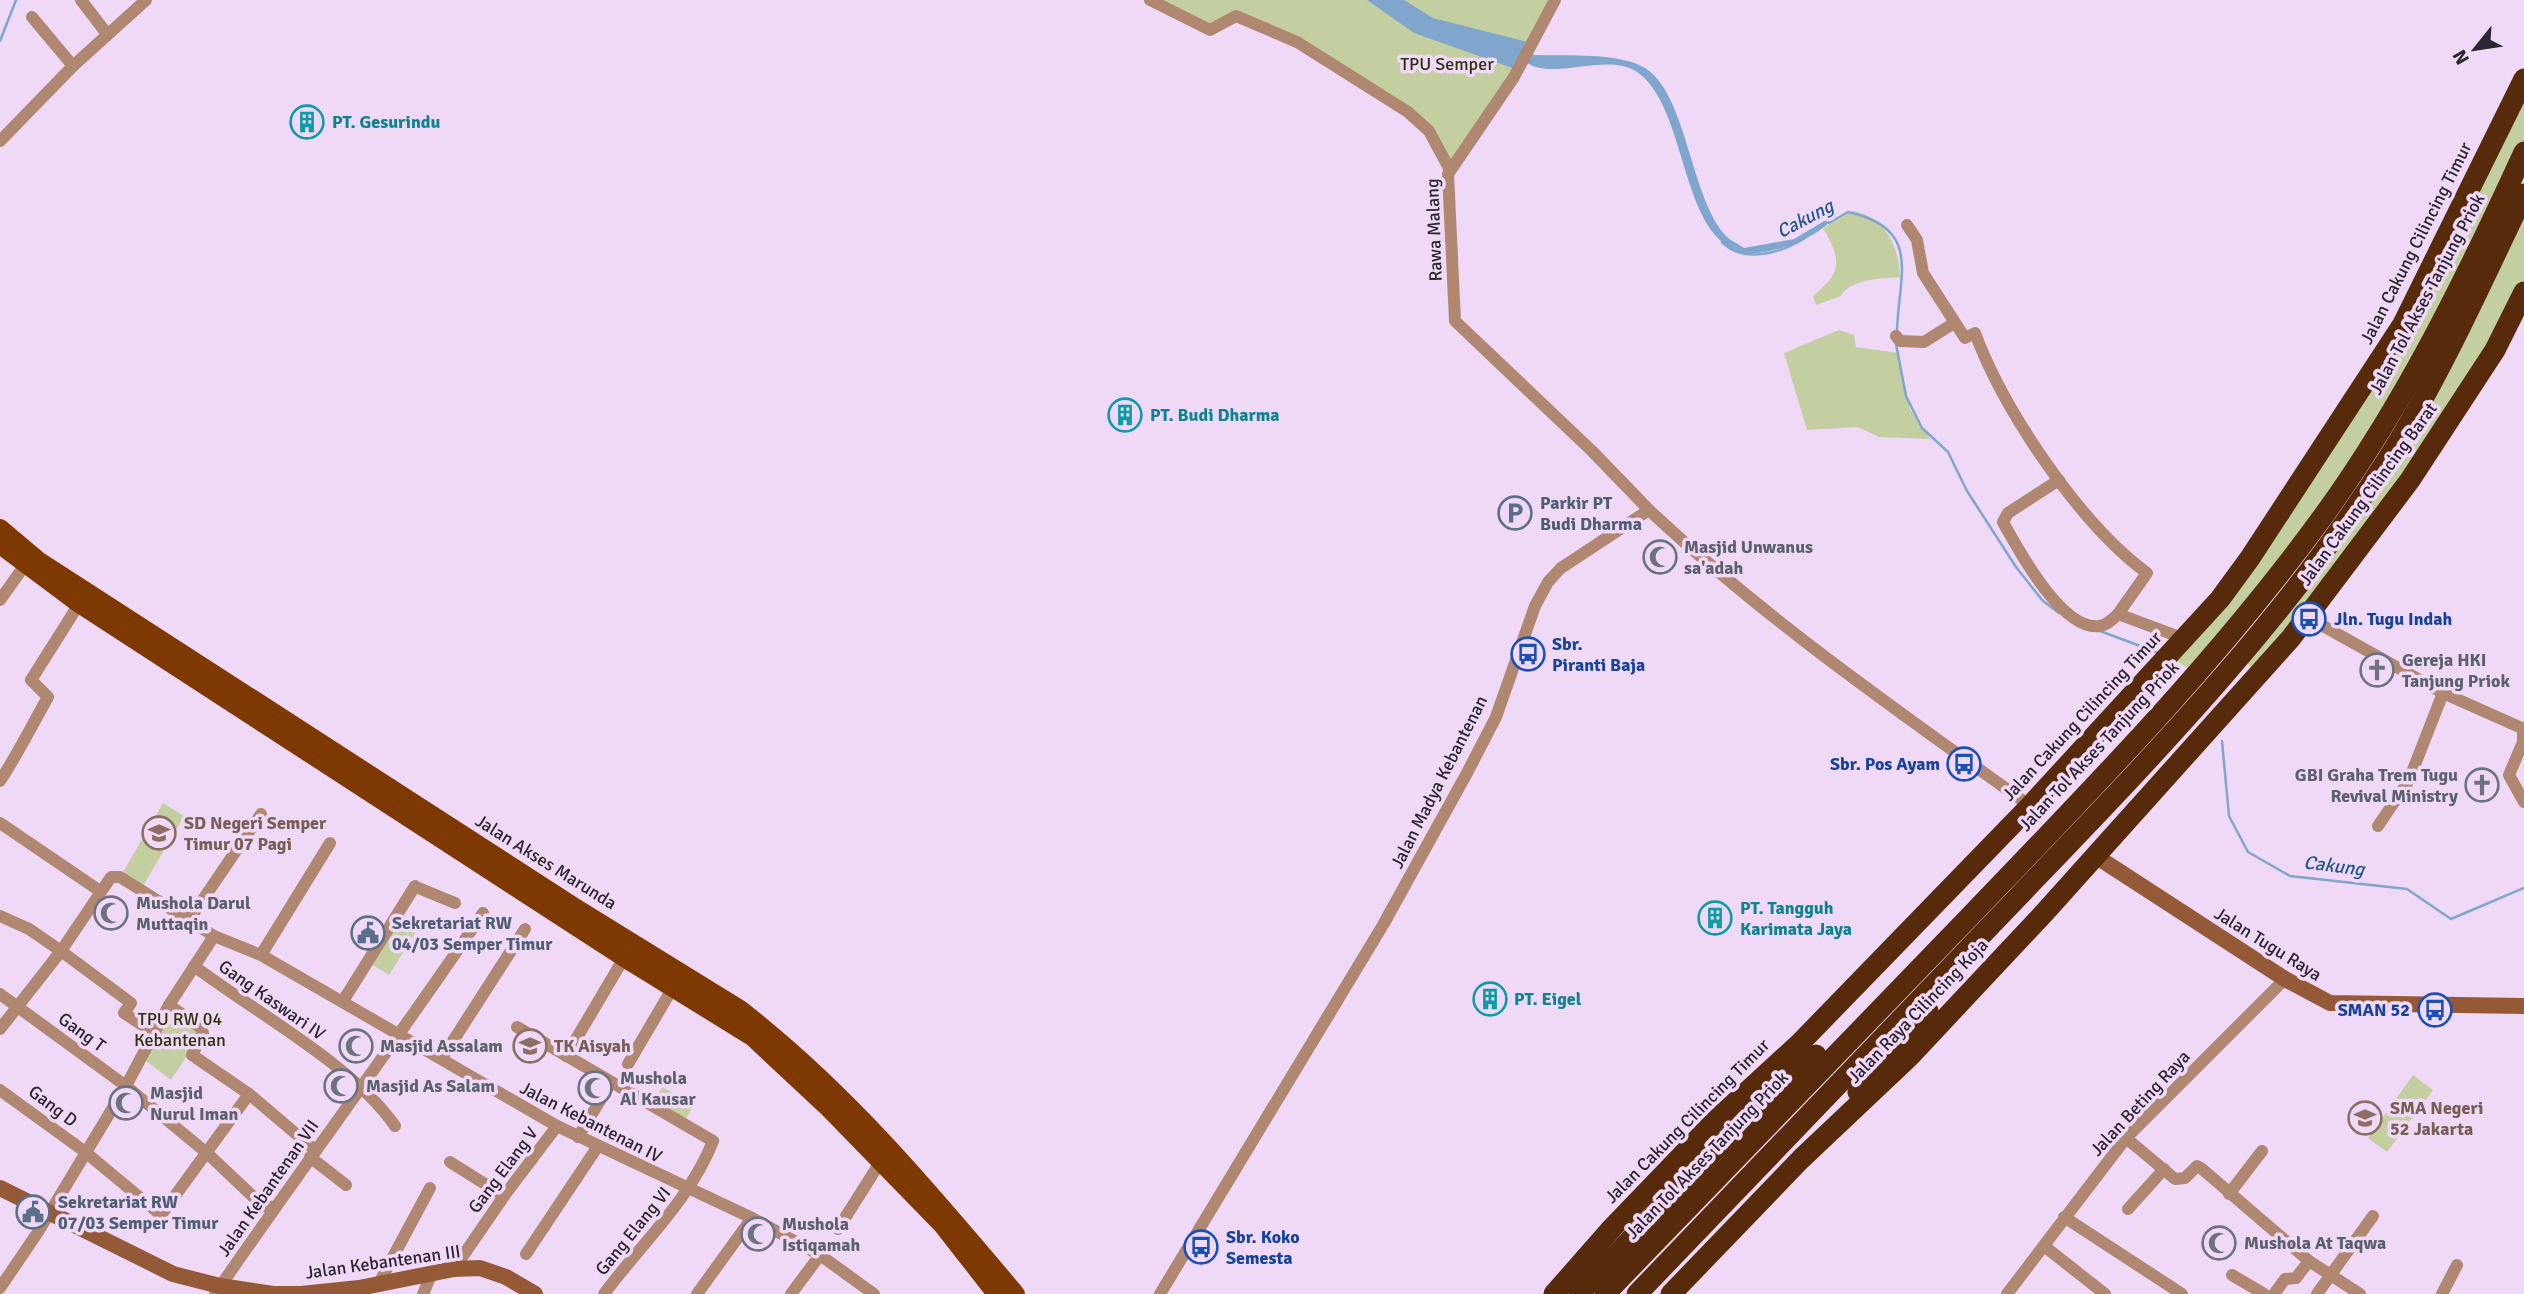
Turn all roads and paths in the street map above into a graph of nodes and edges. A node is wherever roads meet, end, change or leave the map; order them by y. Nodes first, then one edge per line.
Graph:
1 (81, 0) edge
2 (146, 0) edge
3 (1150, 0) edge
4 (1555, 0) edge
5 (32, 17) dead end
6 (107, 34) junction
7 (73, 66) junction
8 (2524, 79) edge
9 (0, 141) edge
10 (2524, 152) edge
11 (1450, 170) junction
12 (2524, 194) edge
13 (1908, 225) dead end
14 (2524, 292) edge
15 (1954, 323) junction
16 (1896, 336) dead end
17 (2059, 480) junction
18 (1649, 510) junction
19 (0, 528) edge
20 (0, 545) edge
21 (25, 565) junction
22 (0, 600) edge
23 (79, 604) junction
24 (2118, 614) junction
25 (2307, 617) junction
26 (2183, 641) junction
27 (2443, 693) junction
28 (2524, 728) edge
29 (2144, 735) junction
30 (2188, 752) joint
31 (0, 781) edge
32 (2524, 802) edge
33 (2030, 806) junction
34 (261, 814) dead end
35 (0, 823) edge
36 (2378, 826) dead end
37 (2072, 840) junction
38 (330, 843) dead end
39 (2094, 855) junction
40 (100, 891) junction
41 (455, 903) dead end
42 (483, 913) dead end
43 (0, 916) edge
44 (189, 920) junction
45 (525, 929) dead end
46 (217, 936) junction
47 (61, 951) junction
48 (261, 955) junction
49 (624, 958) junction
50 (194, 966) junction
51 (2285, 979) junction
52 (673, 989) junction
53 (0, 994) edge
54 (343, 1001) junction
55 (169, 1005) junction
56 (2524, 1006) edge
57 (17, 1007) junction
58 (517, 1027) dead end
59 (0, 1029) edge
60 (153, 1032) junction
61 (401, 1035) junction
62 (566, 1056) junction
63 (442, 1058) junction
64 (628, 1064) dead end
65 (610, 1084) junction
66 (126, 1086) junction
67 (0, 1090) edge
68 (361, 1091) junction
69 (249, 1094) junction
70 (1857, 1105) junction
71 (395, 1126) dead end
72 (556, 1126) junction
73 (578, 1137) junction
74 (2126, 1138) junction
75 (598, 1146) junction
76 (84, 1151) junction
77 (2262, 1151) dead end
78 (208, 1154) junction
79 (313, 1154) junction
80 (881, 1161) junction
81 (450, 1162) dead end
82 (2164, 1170) junction
83 (346, 1185) dead end
84 (0, 1188) edge
85 (430, 1188) dead end
86 (690, 1190) junction
87 (2229, 1194) junction
88 (503, 1196) junction
89 (274, 1208) junction
90 (2128, 1209) dead end
91 (50, 1212) junction
92 (2373, 1216) dead end
93 (2064, 1217) junction
94 (752, 1218) junction
95 (838, 1229) dead end
96 (2044, 1245) junction
97 (526, 1254) dead end
98 (820, 1255) junction
99 (2309, 1261) junction
100 (2458, 1265) dead end
101 (454, 1269) junction
102 (432, 1273) junction
103 (2232, 1275) dead end
104 (2329, 1276) junction
105 (380, 1283) junction
106 (0, 1289) edge
107 (218, 1290) edge
108 (867, 1292) edge
109 (5, 1294) edge
110 (423, 1294) edge
111 (535, 1294) edge
112 (604, 1294) edge
113 (697, 1294) edge
114 (791, 1294) edge
115 (996, 1294) edge
116 (1016, 1294) edge
117 (1160, 1294) edge
118 (1554, 1294) edge
119 (1579, 1294) edge
120 (1605, 1294) edge
121 (1637, 1294) edge
122 (1671, 1294) edge
123 (2007, 1294) edge
124 (2105, 1294) edge
125 (2182, 1294) edge
126 (2264, 1294) edge
127 (2274, 1294) edge
128 (2318, 1294) edge
129 (2360, 1294) edge
130 (2442, 1294) edge

1 - 6 street
2 - 6 street
3 - 11 street
4 - 11 street, Rawa Malang
5 - 7 street
6 - 7 street
7 - 9 street
8 - 26 highway, Jalan Cakung Cilincing Timur
10 - 29 highway, Jalan Tol Akses Tanjung Priok
11 - 18 street, Rawa Malang
12 - 37 highway
13 - 15 street
14 - 25 highway, Jalan Cakung Cilincing Barat
15 - 16 street
15 - 17 street
17 - 24 street
17 - 24 street
18 - 33 street
18 - 117 street, Jalan Madya Kebantenan
19 - 116 main road, Jalan Akses Marunda
20 - 21 main road, Jalan Akses Marunda
21 - 22 street
21 - 23 main road, Jalan Akses Marunda
23 - 31 street
23 - 49 main road, Jalan Akses Marunda
24 - 26 street
25 - 27 street
25 - 30 highway, Jalan Cakung Cilincing Barat
26 - 33 highway, Jalan Cakung Cilincing Timur
27 - 28 street
27 - 36 street
28 - 32 street
29 - 119 highway
29 - 120 highway, Jalan Tol Akses Tanjung Priok
30 - 39 highway, Jalan Raya Cilincing Koja
33 - 118 highway, Jalan Cakung Cilincing Timur
34 - 44 street
35 - 40 street
37 - 70 highway
37 - 121 highway
38 - 48 street
39 - 51 street, Jalan Tugu Raya
39 - 70 highway, Jalan Raya Cilincing Koja
40 - 44 street, Jalan Kebantenan IV
40 - 47 street
41 - 54 street
42 - 61 street, Jalan Kebantenan VII
43 - 47 street
44 - 46 street, Jalan Kebantenan IV
45 - 63 street
46 - 48 street, Jalan Kebantenan IV
46 - 50 street
47 - 57 street
47 - 60 street
48 - 54 street, Jalan Kebantenan IV
49 - 52 main road, Jalan Akses Marunda
49 - 62 street
50 - 55 street
50 - 68 street, Gang Kaswari IV
51 - 56 street, Jalan Tugu Raya
51 - 74 street, Jalan Beting Raya
52 - 64 street
52 - 80 main road, Jalan Akses Marunda
53 - 57 street, Gang T
54 - 61 street, Jalan Kebantenan IV
55 - 60 street
55 - 69 street
57 - 59 street
57 - 66 street, Gang T
58 - 62 street
60 - 66 street
61 - 63 street, Jalan Kebantenan IV
61 - 68 street, Jalan Kebantenan VII
62 - 65 street
63 - 72 street, Jalan Kebantenan IV
65 - 73 street
65 - 86 street, Gang Elang VI
66 - 76 street
66 - 78 street, Gang T
67 - 76 street, Gang D
68 - 71 street, Gang Kaswari IV
68 - 79 street, Jalan Kebantenan VII
69 - 78 street
69 - 79 street
70 - 122 highway, Jalan Raya Cilincing Koja
72 - 73 street, Jalan Kebantenan IV
72 - 88 street, Gang Elang V
73 - 75 street, Jalan Kebantenan IV
74 - 82 street
74 - 93 street, Jalan Beting Raya
75 - 86 street, Jalan Kebantenan IV
75 - 97 street
76 - 78 street, Gang D
76 - 91 street
77 - 87 street
78 - 89 street, Gang T
79 - 83 street
79 - 89 street, Jalan Kebantenan VII
80 - 95 street
80 - 115 main road, Jalan Akses Marunda
81 - 88 street
82 - 87 street
82 - 90 street
84 - 91 street, Jalan Kebantenan III
85 - 105 street
86 - 94 street, Jalan Kebantenan IV
86 - 112 street, Gang Elang VI
87 - 99 street
88 - 101 street, Gang Elang V
89 - 107 street, Jalan Kebantenan VII
91 - 106 street
91 - 107 street, Jalan Kebantenan III
92 - 104 street
93 - 96 street, Jalan Beting Raya
93 - 125 street
94 - 98 street, Jalan Kebantenan IV
94 - 113 street
96 - 123 street, Jalan Beting Raya
96 - 124 street
98 - 108 street, Jalan Kebantenan IV
98 - 114 street
99 - 104 street
99 - 127 street
100 - 130 street
101 - 102 street, Jalan Kebantenan III
101 - 111 street, Jalan Kebantenan III
102 - 105 street, Jalan Kebantenan III
102 - 110 street
103 - 126 street
104 - 128 street
104 - 129 street
105 - 107 street, Jalan Kebantenan III
106 - 109 street

